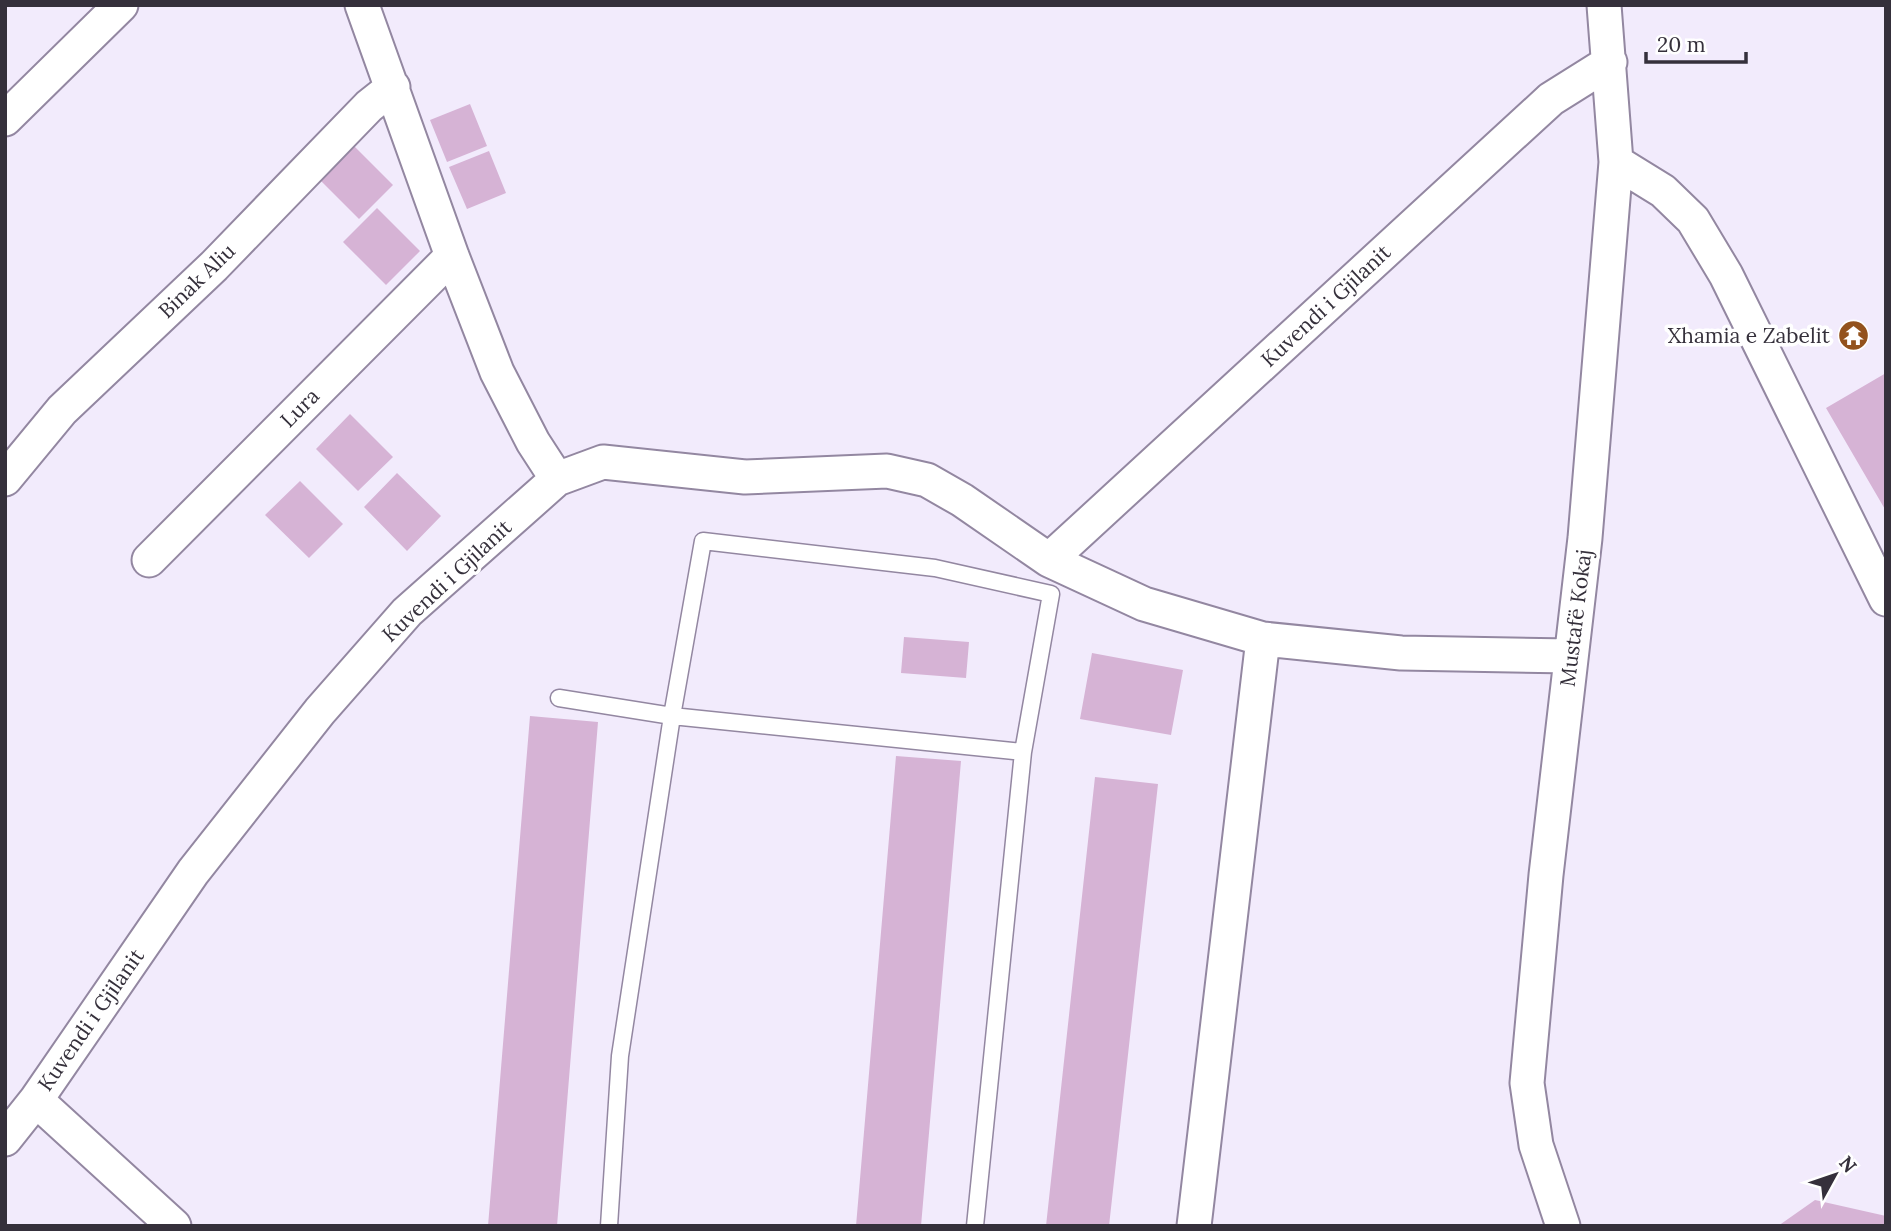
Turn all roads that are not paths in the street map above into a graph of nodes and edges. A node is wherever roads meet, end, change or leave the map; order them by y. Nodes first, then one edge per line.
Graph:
1 (121, 5) edge
2 (362, 5) edge
3 (1614, 7) edge
4 (1610, 62) junction
5 (393, 87) junction
6 (5, 119) edge
7 (1616, 162) junction
8 (452, 256) junction
9 (5, 479) edge
10 (557, 479) junction
11 (149, 560) dead end
12 (1049, 560) junction
13 (1051, 594) junction
14 (1886, 599) edge
15 (1264, 639) junction
16 (1571, 656) junction
17 (559, 698) dead end
18 (671, 716) junction
19 (1023, 752) junction
20 (36, 1100) junction
21 (5, 1139) edge
22 (174, 1226) edge
23 (609, 1226) edge
24 (975, 1226) edge
25 (1194, 1226) edge
26 (1563, 1226) edge

1 - 6 street
2 - 5 street
3 - 4 street, Mustafë Kokaj
4 - 7 street, Mustafë Kokaj
4 - 12 street, Kuvendi i Gjilanit
5 - 8 street
5 - 9 street, Binak Aliu
7 - 14 street
7 - 16 street, Mustafë Kokaj
8 - 10 street
8 - 11 street, Lura
10 - 12 street, Kuvendi i Gjilanit
10 - 20 street, Kuvendi i Gjilanit
12 - 13 lane
12 - 15 street
13 - 18 lane
13 - 19 lane
15 - 16 street
15 - 25 street
16 - 26 street, Mustafë Kokaj
17 - 18 lane
18 - 19 lane
18 - 23 lane
19 - 24 lane
20 - 21 street, Kuvendi i Gjilanit
20 - 22 street

